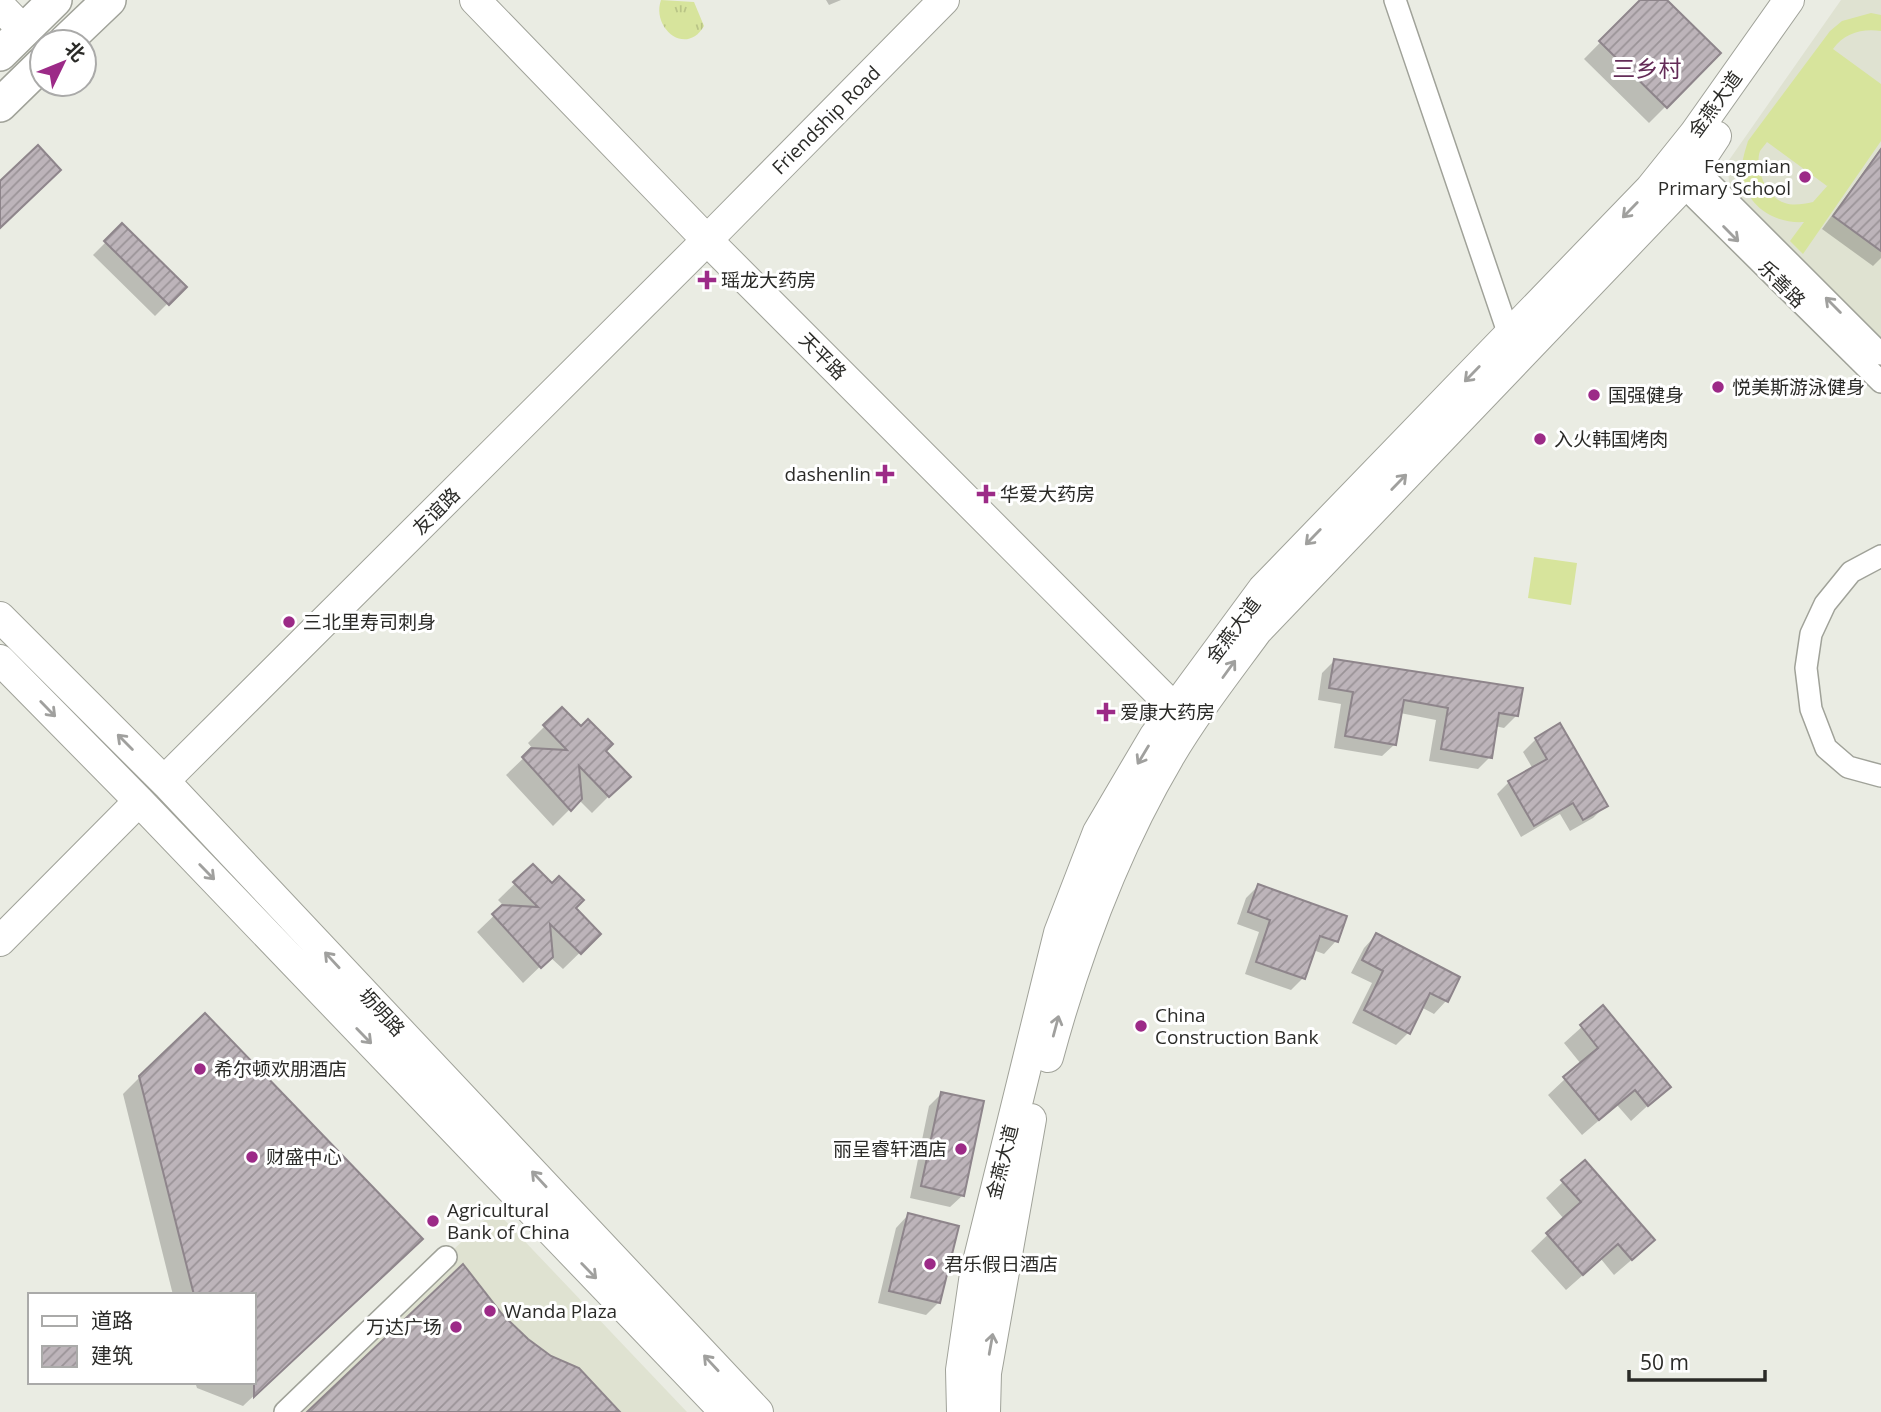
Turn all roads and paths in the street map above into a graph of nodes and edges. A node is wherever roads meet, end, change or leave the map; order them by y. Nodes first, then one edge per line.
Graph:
1 (55, 0) edge
2 (109, 0) edge
3 (475, 0) edge
4 (944, 0) edge
5 (1395, 0) edge
6 (1789, 0) edge
7 (1809, 0) edge
8 (0, 6) edge
9 (80, 28) edge
10 (24, 31) junction
11 (0, 54) edge
12 (28, 78) edge
13 (0, 105) edge
14 (1688, 177) junction
15 (707, 240) junction
16 (1509, 335) junction
17 (1881, 354) edge
18 (1881, 382) edge
19 (1881, 556) edge
20 (0, 617) edge
21 (0, 660) edge
22 (1174, 708) junction
23 (1881, 776) edge
24 (164, 781) junction
25 (134, 796) junction
26 (0, 918) edge
27 (0, 942) edge
28 (446, 1257) dead end
29 (285, 1412) edge
30 (725, 1412) edge
31 (758, 1412) edge
32 (962, 1412) edge
33 (985, 1412) edge

1 - 10 main road
2 - 9 main road
3 - 15 main road, 天平路
4 - 15 main road, Friendship Road
5 - 16 street
6 -> 16 main road, 金燕大道
7 - 14 main road, 金燕大道
8 - 10 main road
10 - 11 main road
12 - 13 main road
17 -> 14 street, 乐善路
14 -> 18 street, 乐善路
33 -> 14 main road, 金燕大道
15 - 22 main road, 天平路
15 - 24 main road, 友谊路
16 -> 22 main road, 金燕大道
19 - 23 street
24 -> 20 main road, 坜明路
21 -> 25 main road, 坜明路
22 -> 32 main road, 金燕大道
31 -> 24 main road, 坜明路
25 - 26 main road
25 - 27 main road
25 -> 30 main road, 坜明路
28 - 29 street

